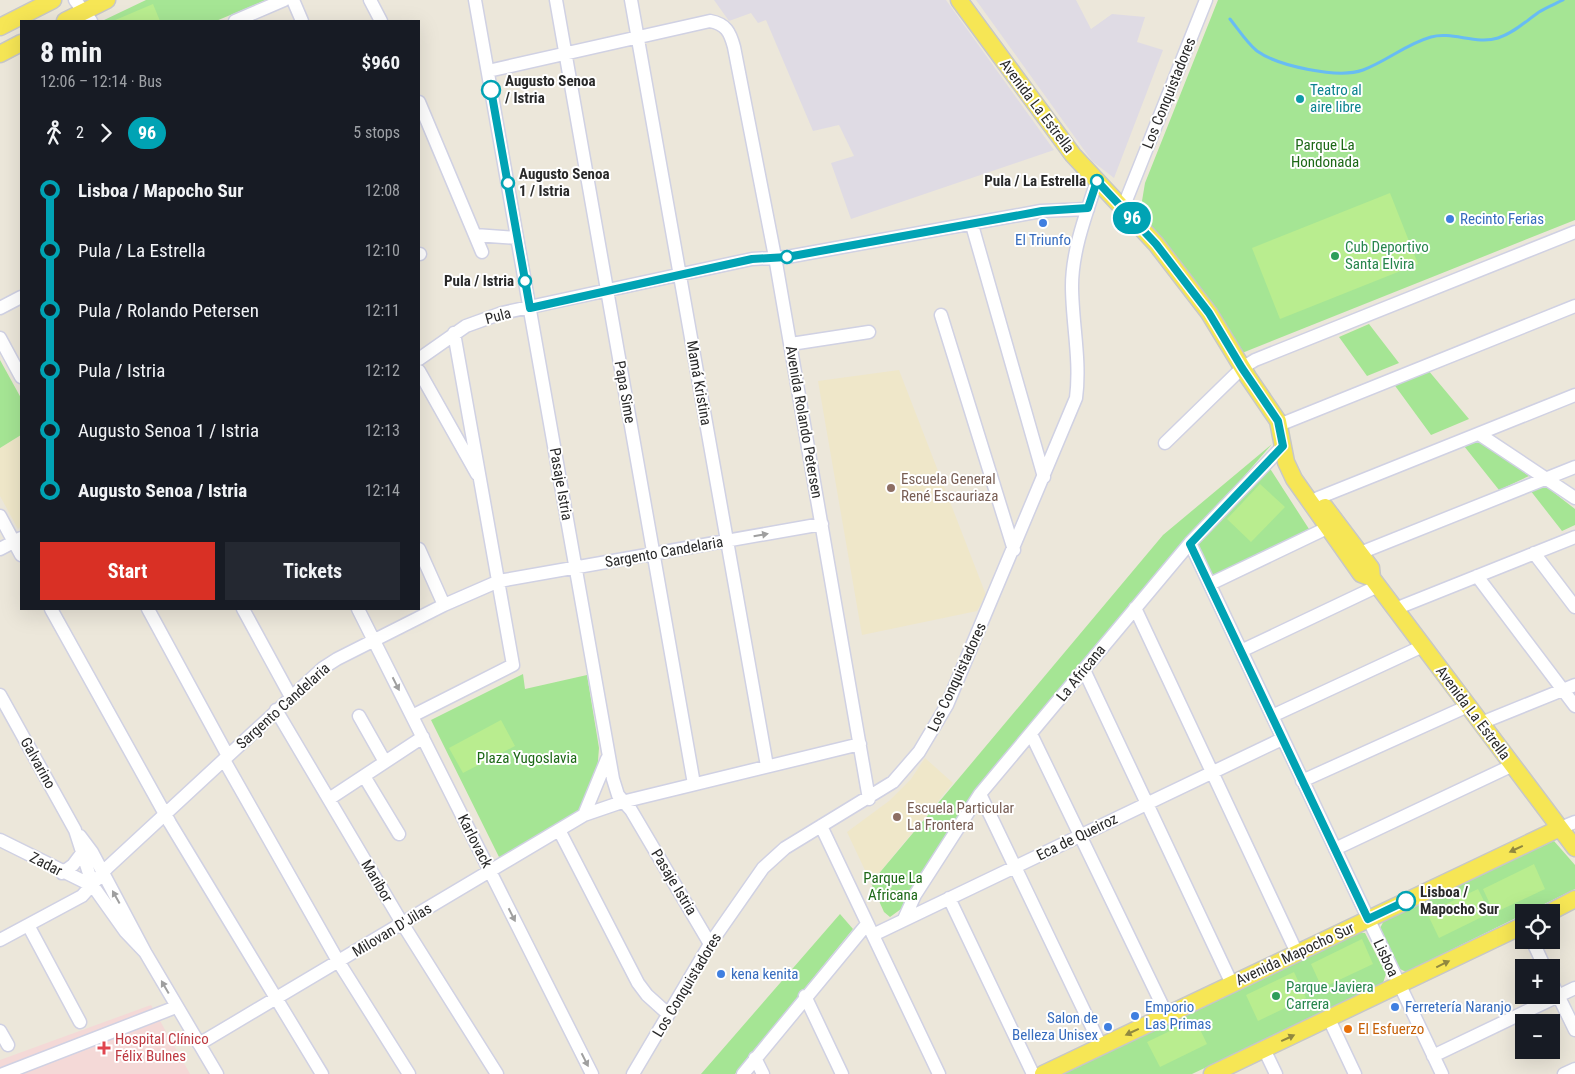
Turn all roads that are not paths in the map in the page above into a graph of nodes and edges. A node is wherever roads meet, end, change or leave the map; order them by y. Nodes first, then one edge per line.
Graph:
1 (53, 0) edge
2 (106, 0) edge
3 (284, 0) edge
4 (293, 0) edge
5 (370, 0) edge
6 (476, 0) edge
7 (556, 0) edge
8 (631, 0) edge
9 (959, 0) edge
10 (1206, 0) edge
11 (83, 11) edge
12 (67, 20) edge
13 (237, 20) edge
14 (302, 20) edge
15 (380, 20) edge
16 (0, 27) edge
17 (637, 38) junction
18 (20, 44) edge
19 (0, 54) edge
20 (565, 54) junction
21 (488, 71) junction
22 (420, 104) edge
23 (1097, 181) junction
24 (1131, 187) junction
25 (1111, 196) junction
26 (1088, 208) junction
27 (1122, 208) junction
28 (972, 225) junction
29 (1575, 232) edge
30 (474, 235) junction
31 (517, 238) junction
32 (482, 252) dead end
33 (776, 257) junction
34 (680, 275) junction
35 (607, 291) junction
36 (20, 298) edge
37 (1575, 306) edge
38 (0, 308) edge
39 (530, 308) junction
40 (941, 316) dead end
41 (869, 332) dead end
42 (454, 333) junction
43 (0, 338) edge
44 (791, 344) junction
45 (420, 358) edge
46 (1242, 368) junction
47 (420, 373) edge
48 (20, 375) edge
49 (1575, 395) edge
50 (1279, 424) junction
51 (1479, 434) junction
52 (1166, 443) dead end
53 (1285, 450) junction
54 (1575, 467) edge
55 (1044, 477) junction
56 (1546, 478) junction
57 (482, 483) junction
58 (1318, 498) junction
59 (1575, 498) edge
60 (0, 516) edge
61 (822, 524) junction
62 (1326, 528) junction
63 (1575, 536) edge
64 (18, 540) edge
65 (727, 541) junction
66 (1190, 544) junction
67 (0, 549) edge
68 (1014, 550) junction
69 (420, 551) edge
70 (1360, 553) junction
71 (1534, 553) junction
72 (653, 554) junction
73 (575, 568) junction
74 (1476, 576) junction
75 (499, 581) junction
76 (1375, 582) junction
77 (1210, 584) junction
78 (444, 605) junction
79 (1575, 607) edge
80 (1135, 608) junction
81 (1395, 609) junction
82 (52, 610) edge
83 (149, 610) edge
84 (244, 610) edge
85 (359, 610) edge
86 (374, 640) junction
87 (1423, 646) junction
88 (1241, 651) junction
89 (1084, 670) junction
90 (1569, 687) edge
91 (0, 695) edge
92 (291, 697) junction
93 (1468, 706) junction
94 (1575, 706) edge
95 (276, 710) junction
96 (359, 716) dead end
97 (412, 716) junction
98 (1272, 716) junction
99 (1481, 723) junction
100 (1032, 734) junction
101 (423, 738) junction
102 (1282, 739) junction
103 (860, 744) junction
104 (608, 756) junction
105 (226, 758) junction
106 (385, 762) junction
107 (1513, 765) junction
108 (767, 766) junction
109 (1212, 772) junction
110 (364, 776) junction
111 (1302, 781) junction
112 (694, 784) junction
113 (980, 794) junction
114 (869, 798) junction
115 (329, 800) junction
116 (622, 802) junction
117 (1147, 803) junction
118 (165, 813) junction
119 (584, 815) junction
120 (1575, 822) edge
121 (821, 826) junction
122 (1560, 828) junction
123 (75, 830) junction
124 (559, 830) junction
125 (399, 834) dead end
126 (1080, 835) junction
127 (0, 840) edge
128 (1575, 848) edge
129 (1335, 849) junction
130 (82, 853) junction
131 (1015, 866) junction
132 (490, 871) junction
133 (62, 873) junction
134 (102, 874) junction
135 (74, 879) junction
136 (93, 886) junction
137 (949, 898) junction
138 (77, 899) junction
139 (1575, 899) edge
140 (1560, 907) edge
141 (904, 919) junction
142 (1368, 919) junction
143 (402, 924) junction
144 (867, 924) junction
145 (28, 925) junction
146 (1515, 929) edge
147 (873, 935) junction
148 (0, 940) edge
149 (710, 944) junction
150 (145, 952) junction
151 (1297, 953) junction
152 (338, 962) junction
153 (1232, 984) junction
154 (1399, 985) junction
155 (1575, 988) edge
156 (1560, 995) edge
157 (806, 996) junction
158 (275, 999) junction
159 (1560, 1000) edge
160 (1541, 1004) edge
161 (176, 1007) junction
162 (668, 1014) junction
163 (1168, 1015) junction
164 (1329, 1019) junction
165 (80, 1022) dead end
166 (1575, 1030) edge
167 (0, 1032) edge
168 (199, 1044) junction
169 (8, 1045) dead end
170 (1101, 1046) junction
171 (1264, 1049) junction
172 (1433, 1056) junction
173 (756, 1058) junction
174 (1575, 1069) edge
175 (3, 1074) edge
176 (217, 1074) edge
177 (322, 1074) edge
178 (409, 1074) edge
179 (497, 1074) edge
180 (592, 1074) edge
181 (633, 1074) edge
182 (743, 1074) edge
183 (763, 1074) edge
184 (842, 1074) edge
185 (939, 1074) edge
186 (1033, 1074) edge
187 (1043, 1074) edge
188 (1212, 1074) edge
189 (1276, 1074) edge
190 (1355, 1074) edge
191 (1442, 1074) edge
192 (1564, 1074) edge

1 - 16 main road
2 - 11 main road
3 - 13 street
4 - 14 street
5 - 15 street
6 - 21 street, Pasaje Istria
7 - 20 street, Papa Sime
8 - 17 street, Mamá Kristina
9 - 23 main road, Avenida La Estrella
10 - 24 street, Los Conquistadores
11 - 12 main road
17 - 20 street, Avenida Rolando Petersen
17 - 33 street, Avenida Rolando Petersen
17 - 34 street, Mamá Kristina
18 - 19 main road
20 - 21 street, Avenida Rolando Petersen
20 - 35 street, Papa Sime
21 - 31 street, Pasaje Istria
22 - 30 street
23 - 25 main road, Avenida La Estrella
23 - 26 street, Los Conquistadores
24 - 25 street
24 - 27 street, Los Conquistadores
25 - 27 main road, Avenida La Estrella
26 - 28 street, Pula
26 - 55 street, Los Conquistadores
27 - 46 main road, Avenida La Estrella
28 - 33 street, Pula
28 - 55 street
29 - 46 street
30 - 31 street
30 - 32 street
31 - 39 street, Pasaje Istria
33 - 34 street, Pula
33 - 44 street, Avenida Rolando Petersen
34 - 35 street, Pula
34 - 65 street, Mamá Kristina
35 - 39 street, Pula
35 - 72 street, Papa Sime
36 - 38 street
37 - 50 street
39 - 42 street, Pula
39 - 73 street, Pasaje Istria
40 - 68 street
41 - 44 street
42 - 45 street, Pula
42 - 57 street
43 - 48 street
44 - 61 street, Avenida Rolando Petersen
46 - 50 main road, Avenida La Estrella
46 - 52 street
47 - 57 street
49 - 51 street
50 - 53 main road, Avenida La Estrella
51 - 56 street
51 - 58 street
53 - 58 main road, Avenida La Estrella
53 - 62 main road, Avenida La Estrella
53 - 66 street, La Africana
54 - 56 street
55 - 68 street, Los Conquistadores
56 - 59 street
56 - 70 street
57 - 75 street
58 - 70 main road, Avenida La Estrella
60 - 64 street
65 -> 61 street, Sargento Candelaria
61 - 103 street, Avenida Rolando Petersen
62 - 76 main road, Avenida La Estrella
62 - 77 street
63 - 71 street
64 - 67 street
65 - 72 street, Sargento Candelaria
65 - 108 street, Mamá Kristina
66 - 77 street, Lisboa
66 - 80 street, La Africana
68 - 114 street, Los Conquistadores
69 - 78 street
70 - 76 main road, Avenida La Estrella
71 - 74 street
71 - 79 street
72 - 73 street, Sargento Candelaria
72 - 112 street, Papa Sime
73 - 75 street, Sargento Candelaria
73 - 104 street, Pasaje Istria
74 - 81 street
74 - 90 street
75 - 78 street, Sargento Candelaria
75 - 97 street
76 - 81 main road, Avenida La Estrella
76 - 88 street
77 - 88 street, Lisboa
78 - 86 street, Sargento Candelaria
80 - 89 street, La Africana
80 - 109 street
81 - 87 main road, Avenida La Estrella
82 - 118 street
83 - 105 street
84 - 92 street
85 - 86 street, Karlovack
86 - 92 street, Sargento Candelaria
86 -> 97 street, Karlovack
87 - 93 main road, Avenida La Estrella
87 - 98 street
88 - 98 street, Lisboa
89 - 100 street, La Africana
89 - 117 street
90 - 94 street
90 - 99 street
91 - 123 street, Galvarino
92 - 95 street, Sargento Candelaria
93 - 99 main road, Avenida La Estrella
93 - 111 street
95 - 105 street, Sargento Candelaria
95 - 115 street, Maribor
96 - 106 street
97 - 101 street, Karlovack
98 - 102 street, Lisboa
99 - 107 main road, Avenida La Estrella
100 - 113 street, La Africana
100 - 126 street
101 - 106 street
101 - 132 street, Karlovack
102 - 109 street, Eca de Queiroz
102 - 111 street, Lisboa
103 - 108 street, Milovan D'Jilas
103 - 114 street, Avenida Rolando Petersen
104 - 116 street, Pasaje Istria
104 - 119 street
105 - 118 street, Sargento Candelaria
105 - 152 street
106 - 110 street
107 - 122 main road, Avenida La Estrella
107 - 129 street
108 - 112 street, Milovan D'Jilas
109 - 117 street, Eca de Queiroz
109 - 151 street
110 - 115 street
110 - 125 street
111 - 129 street, Lisboa
112 - 116 street, Milovan D'Jilas
113 - 131 street
113 - 141 street, La Africana
114 - 121 street, Los Conquistadores
115 - 143 street, Maribor
116 - 119 street, Milovan D'Jilas
116 - 149 street, Pasaje Istria
117 - 126 street, Eca de Queiroz
117 - 153 street
118 - 134 street, Sargento Candelaria
118 - 158 street
119 - 124 street, Milovan D'Jilas
120 - 122 street, Avenida Mapocho Sur
121 - 144 street
121 - 149 street, Los Conquistadores
122 - 128 main road, Avenida La Estrella
122 -> 142 main road, Avenida Mapocho Sur
123 - 130 street, Galvarino
123 - 134 street, Galvarino
124 - 132 street, Milovan D'Jilas
124 - 162 street
126 - 131 street, Eca de Queiroz
126 - 163 street
127 - 133 street, Zadar
129 - 142 street, Lisboa
130 - 133 street
130 - 136 street, Galvarino
131 - 137 street, Eca de Queiroz
131 - 170 street
132 - 143 street, Milovan D'Jilas
132 -> 180 street, Karlovack
133 - 135 street, Zadar
134 - 136 street, Sargento Candelaria
150 -> 134 street, Galvarino
135 - 136 street, Zadar
135 - 138 street
136 - 138 street, Sargento Candelaria
136 - 150 street, Galvarino
137 - 141 street, Eca de Queiroz
137 - 186 street
138 - 145 street, Sargento Candelaria
139 - 140 main road
141 - 147 street, Eca de Queiroz
142 - 151 main road, Avenida Mapocho Sur
142 - 154 street, Lisboa
143 - 152 street, Milovan D'Jilas
143 - 179 street, Maribor
144 - 147 street
144 - 157 street
145 - 148 street, Sargento Candelaria
145 - 165 street
154 -> 146 main road
147 - 185 street
149 - 162 street, Los Conquistadores
161 -> 150 street, Galvarino
151 - 153 main road, Avenida Mapocho Sur
152 - 158 street, Milovan D'Jilas
152 - 178 street
153 - 163 main road, Avenida Mapocho Sur
154 - 164 main road
154 - 172 street, Lisboa
155 - 156 street
157 - 173 street
157 - 184 street
158 - 168 street, Milovan D'Jilas
158 - 177 street
159 - 166 street
160 - 172 street
161 - 168 street, Galvarino
161 - 175 street
162 - 181 street, Los Conquistadores
163 -> 170 main road, Avenida Mapocho Sur
171 -> 164 main road
164 - 190 street
167 - 169 street
168 - 176 street, Galvarino
170 - 187 main road, Avenida Mapocho Sur
171 - 188 main road
171 - 189 street
172 - 191 street, Lisboa
173 - 182 street
173 - 183 street
174 - 192 street

